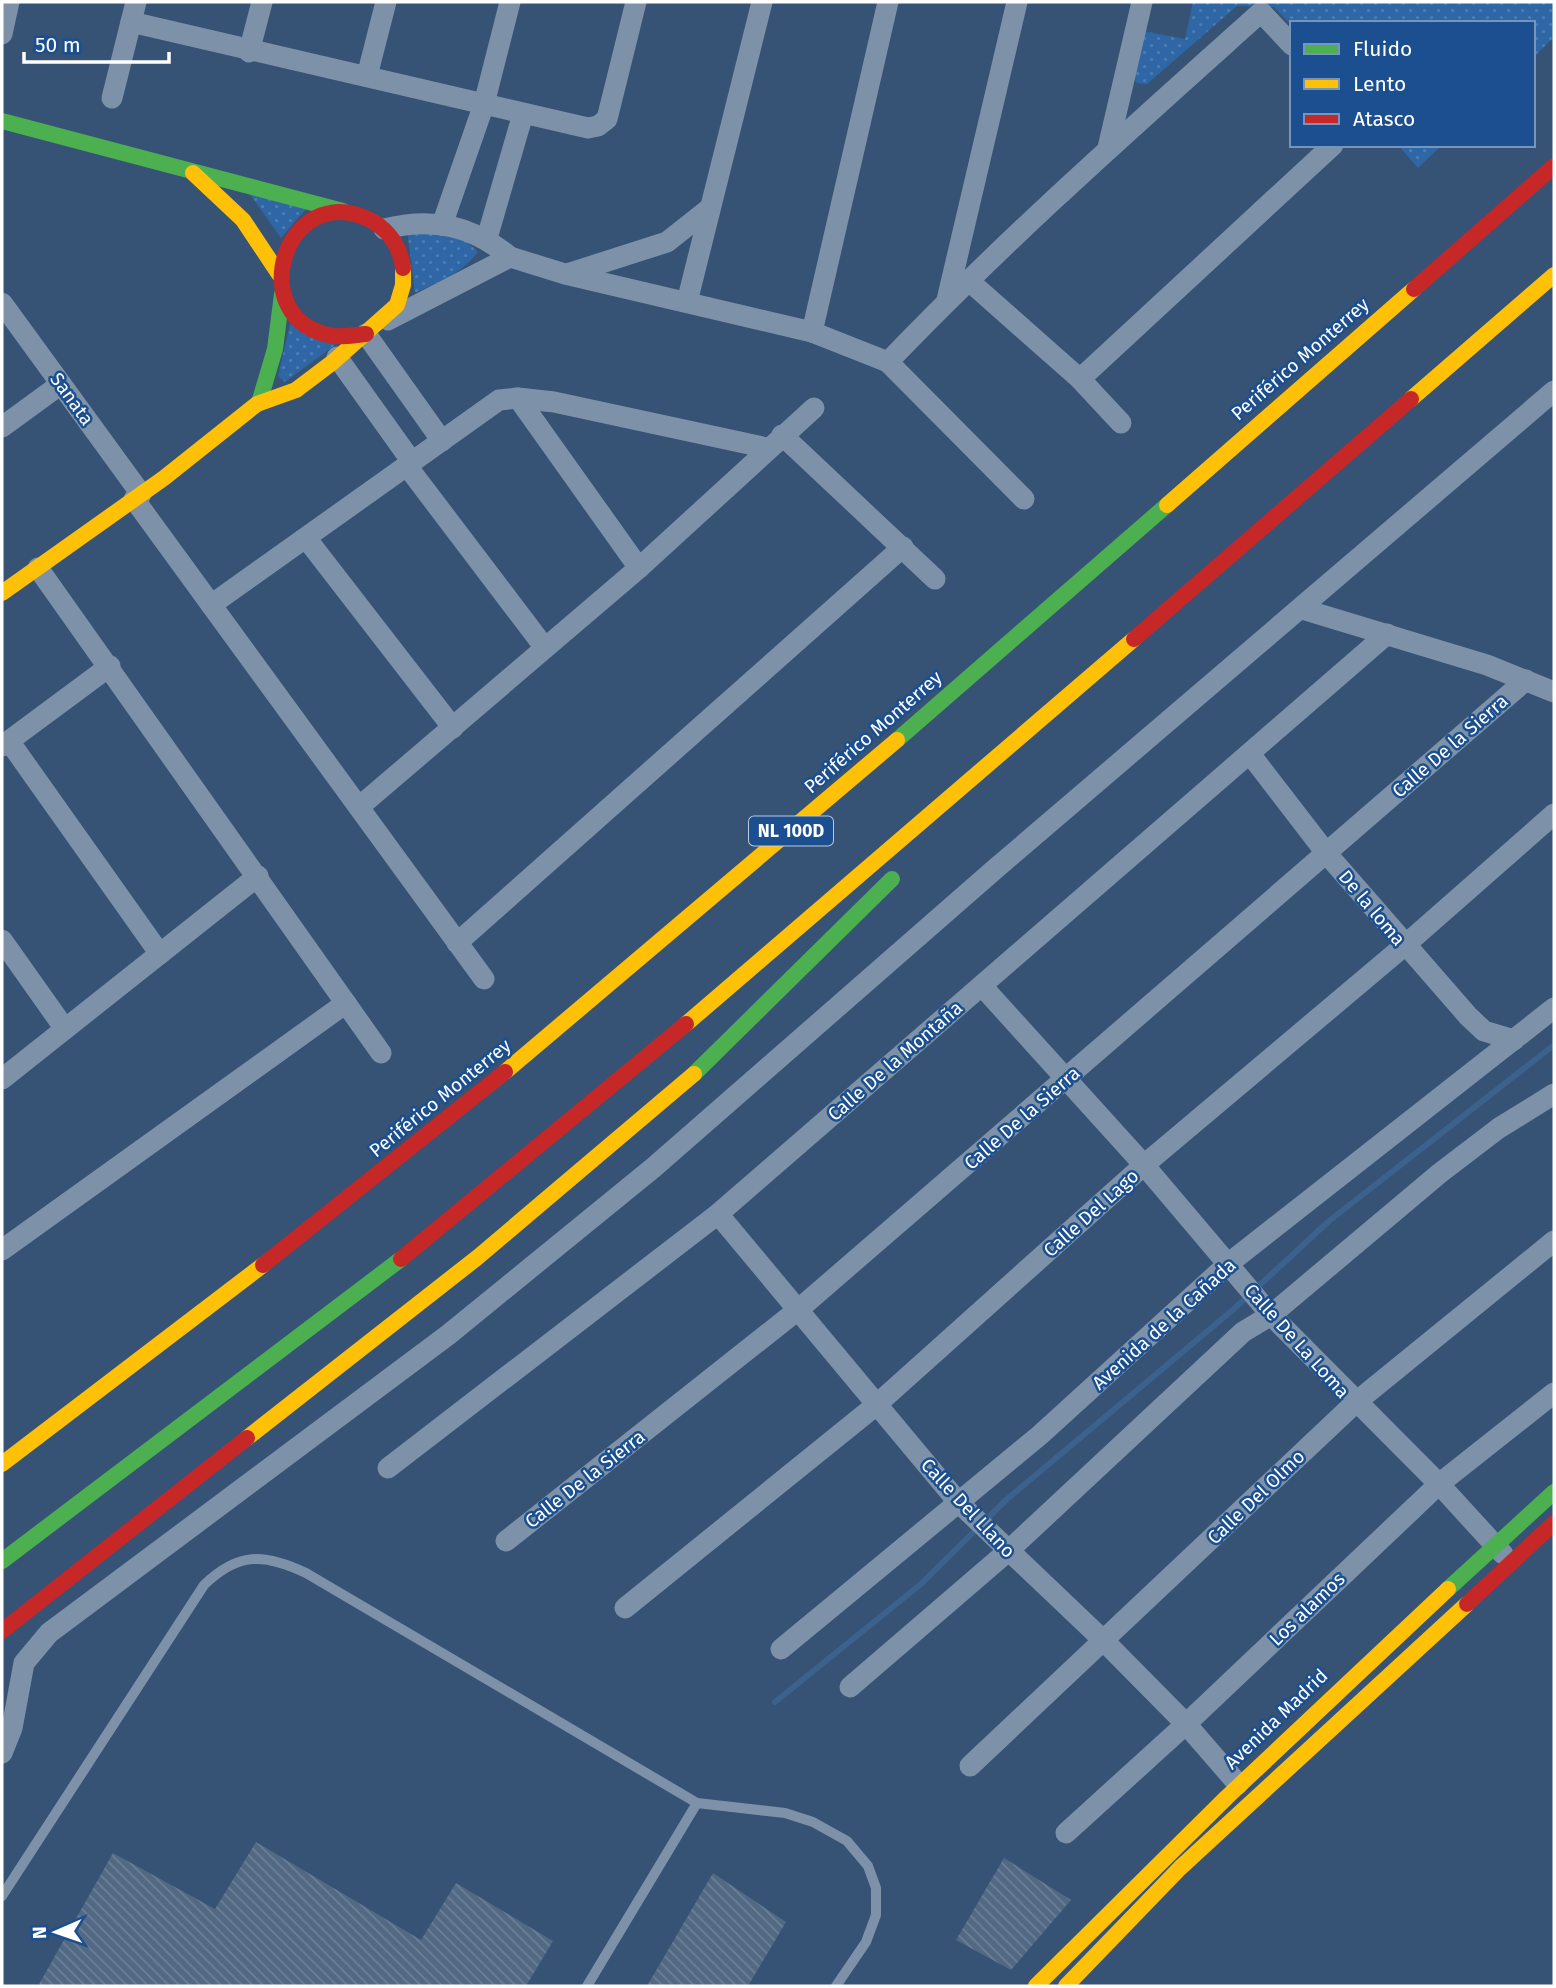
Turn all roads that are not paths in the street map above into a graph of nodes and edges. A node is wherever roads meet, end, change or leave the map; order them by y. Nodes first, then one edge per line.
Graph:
1 (9, 2) edge
2 (262, 2) edge
3 (386, 2) edge
4 (510, 2) edge
5 (636, 2) edge
6 (762, 2) edge
7 (888, 2) edge
8 (1017, 2) edge
9 (1142, 2) edge
10 (133, 12) edge
11 (2, 34) edge
12 (1290, 43) edge
13 (249, 52) junction
14 (368, 76) junction
15 (112, 98) dead end
16 (484, 104) junction
17 (523, 114) junction
18 (2, 121) edge
19 (1331, 147) edge
20 (1108, 148) junction
21 (1554, 166) edge
22 (190, 170) junction
23 (710, 208) junction
24 (349, 213) junction
25 (442, 225) junction
26 (384, 229) junction
27 (487, 238) junction
28 (510, 257) junction
29 (279, 274) junction
30 (565, 274) junction
31 (1554, 275) edge
32 (968, 280) junction
33 (282, 294) junction
34 (947, 301) junction
35 (687, 302) junction
36 (2, 303) edge
37 (374, 328) junction
38 (812, 332) junction
39 (337, 357) junction
40 (888, 362) junction
41 (1080, 379) junction
42 (61, 384) junction
43 (1554, 391) edge
44 (518, 398) junction
45 (259, 403) junction
46 (814, 408) dead end
47 (1121, 423) dead end
48 (2, 427) edge
49 (442, 441) junction
50 (775, 441) junction
51 (409, 464) junction
52 (138, 497) junction
53 (1024, 499) dead end
54 (306, 538) junction
55 (903, 547) junction
56 (38, 568) junction
57 (639, 568) junction
58 (935, 579) dead end
59 (2, 593) edge
60 (211, 605) junction
61 (1302, 609) junction
62 (1387, 634) junction
63 (545, 648) junction
64 (110, 666) junction
65 (1525, 680) junction
66 (1554, 692) edge
67 (453, 728) junction
68 (5, 744) edge
69 (1250, 754) junction
70 (975, 779) junction
71 (359, 807) junction
72 (1554, 814) edge
73 (948, 820) dead end
74 (1327, 854) junction
75 (902, 868) dead end
76 (258, 876) junction
77 (2, 940) edge
78 (457, 943) junction
79 (1404, 946) junction
80 (160, 954) junction
81 (484, 979) dead end
82 (982, 986) junction
83 (346, 1003) junction
84 (1554, 1008) edge
85 (65, 1029) junction
86 (1514, 1040) junction
87 (381, 1053) dead end
88 (2, 1079) edge
89 (1067, 1079) junction
90 (1554, 1094) edge
91 (1144, 1165) junction
92 (718, 1213) junction
93 (1554, 1241) edge
94 (2, 1250) edge
95 (1232, 1268) junction
96 (799, 1309) junction
97 (1267, 1310) junction
98 (1554, 1393) edge
99 (1355, 1403) junction
100 (875, 1406) junction
101 (2, 1464) edge
102 (388, 1468) dead end
103 (1438, 1484) junction
104 (1554, 1492) edge
105 (962, 1507) junction
106 (1554, 1523) edge
107 (506, 1541) dead end
108 (1495, 1545) junction
109 (1007, 1552) junction
110 (2, 1561) edge
111 (1510, 1561) junction
112 (625, 1608) dead end
113 (2, 1631) edge
114 (1104, 1641) junction
115 (782, 1649) dead end
116 (850, 1687) dead end
117 (1186, 1724) junction
118 (2, 1753) edge
119 (970, 1766) dead end
120 (1238, 1784) junction
121 (697, 1803) junction
122 (1066, 1833) dead end
123 (2, 1896) edge
124 (587, 1986) edge
125 (835, 1986) edge
126 (1036, 1986) edge
127 (1066, 1986) edge

1 - 11 street
2 - 13 street
3 - 14 street
4 - 16 street
5 - 17 street
6 - 23 street
7 - 38 street
8 - 34 street
9 - 20 street
10 - 13 street
10 - 15 street
12 - 20 street
13 - 14 street
14 - 16 street
16 - 17 street
16 - 25 street
17 - 27 street
18 - 22 main road
19 - 41 street
20 - 32 street
21 - 101 main road, Periférico Monterrey / NL 100D
22 - 24 main road
22 - 29 main road
23 - 30 street
23 - 35 street
24 - 26 main road
24 - 29 main road
25 - 26 street
25 - 27 street
26 - 37 main road
27 - 28 street
28 - 30 street
28 - 37 street
29 - 33 main road
30 - 35 street
31 - 70 main road
32 - 34 street
32 - 41 street
33 - 37 main road
33 - 45 main road
34 - 40 street
35 - 38 street
36 - 42 street, Sanata
37 - 39 main road
37 - 49 street
38 - 40 street
39 - 45 main road
39 - 51 street
40 - 53 street
41 - 47 street
42 - 48 street
42 - 52 street, Sanata
43 - 61 street
44 - 49 street
44 - 50 street
44 - 57 street
45 - 52 main road
46 - 50 street
49 - 51 street
50 - 55 street
50 - 57 street
51 - 54 street
51 - 63 street
52 - 56 main road
52 - 60 street, Sanata
54 - 60 street
54 - 67 street
55 - 58 street
55 - 78 street
56 - 59 main road
56 - 64 street
57 - 63 street
60 - 71 street, Sanata
61 - 62 street
61 - 118 street
62 - 65 street
62 - 69 street, Calle De la Montaña
63 - 67 street
64 - 68 street
64 - 76 street
65 - 66 street
65 - 74 street, Calle De la Sierra
67 - 71 street
68 - 80 street
69 - 74 street, De la loma
69 - 82 street, Calle De la Montaña
70 - 73 main road
70 - 110 main road
71 - 78 street, Sanata
72 - 79 street, Calle Del Lago
74 - 79 street, De la loma
74 - 89 street, Calle De la Sierra
75 - 113 main road
76 - 80 street
76 - 83 street
77 - 85 street
78 - 81 street, Sanata
79 - 86 street, De la loma
79 - 91 street, Calle Del Lago
80 - 85 street
82 - 89 street, Calle De La Loma
82 - 92 street, Calle De la Montaña
83 - 87 street
83 - 94 street
84 - 86 street, Avenida de la Cañada
85 - 88 street
86 - 95 street, Avenida de la Cañada
89 - 91 street, Calle De La Loma
89 - 96 street, Calle De la Sierra
90 - 97 street
91 - 95 street, Calle De La Loma
91 - 100 street, Calle Del Lago
92 - 96 street, Calle Del Llano
92 - 102 street, Calle De la Montaña
93 - 99 street, Calle Del Olmo
95 - 97 street, Calle De La Loma
95 - 105 street, Avenida de la Cañada
96 - 100 street, Calle Del Llano
96 - 107 street, Calle De la Sierra
97 - 99 street, Calle De La Loma
97 - 109 street
98 - 103 street, Los alamos
99 - 103 street, Calle De La Loma
99 - 114 street, Calle Del Olmo
100 - 105 street, Calle Del Llano
100 - 112 street, Calle Del Lago
103 - 108 street, Calle De La Loma
103 - 117 street, Los alamos
104 - 108 main road, Avenida Madrid
105 - 109 street, Calle Del Llano
105 - 115 street, Avenida de la Cañada
106 - 111 main road
108 - 111 street, Calle De La Loma
108 - 120 main road, Avenida Madrid
109 - 114 street, Calle Del Llano
109 - 116 street
111 - 127 main road
114 - 117 street, Calle Del Llano
114 - 119 street, Calle Del Olmo
117 - 120 street, Calle Del Llano
117 - 122 street, Los alamos
120 - 126 main road, Avenida Madrid
121 - 123 lane
121 - 124 lane
121 - 125 lane

